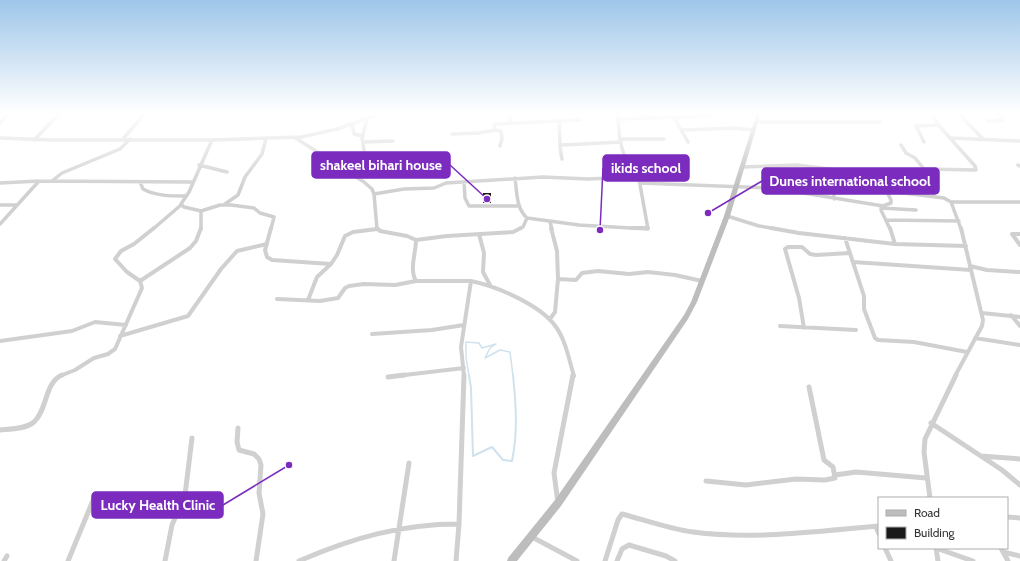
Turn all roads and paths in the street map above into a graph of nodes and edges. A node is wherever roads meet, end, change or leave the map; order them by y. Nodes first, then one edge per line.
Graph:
1 (3, 138) edge
2 (277, 138) edge
3 (296, 138) edge
4 (363, 138) edge
5 (502, 138) edge
6 (560, 138) edge
7 (686, 138) edge
8 (751, 138) edge
9 (922, 138) edge
10 (950, 138) edge
11 (956, 138) edge
12 (124, 139) joint
13 (130, 139) junction
14 (266, 139) junction
15 (664, 139) dead end
16 (983, 139) joint
17 (34, 140) joint
18 (212, 140) junction
19 (393, 140) dead end
20 (1020, 140) edge
21 (620, 141) junction
22 (363, 142) junction
23 (688, 142) dead end
24 (924, 142) dead end
25 (901, 145) dead end
26 (500, 146) dead end
27 (561, 146) junction
28 (365, 156) dead end
29 (562, 159) dead end
30 (199, 165) junction
31 (742, 167) junction
32 (808, 167) junction
33 (924, 169) junction
34 (833, 170) junction
35 (227, 172) dead end
36 (878, 174) junction
37 (633, 177) junction
38 (515, 178) junction
39 (39, 181) junction
40 (52, 181) junction
41 (140, 182) junction
42 (192, 182) junction
43 (464, 182) junction
44 (0, 183) edge
45 (640, 183) junction
46 (737, 186) junction
47 (887, 191) junction
48 (804, 193) junction
49 (374, 194) junction
50 (186, 196) junction
51 (834, 200) junction
52 (952, 202) junction
53 (1020, 202) edge
54 (0, 205) edge
55 (17, 205) junction
56 (181, 205) junction
57 (224, 205) junction
58 (519, 206) junction
59 (882, 207) junction
60 (916, 210) dead end
61 (201, 211) junction
62 (727, 216) junction
63 (527, 218) junction
64 (886, 220) junction
65 (550, 222) junction
66 (959, 222) junction
67 (0, 224) edge
68 (377, 229) junction
69 (478, 234) junction
70 (1020, 234) edge
71 (845, 238) junction
72 (416, 240) junction
73 (267, 244) junction
74 (895, 244) junction
75 (966, 246) junction
76 (1020, 246) edge
77 (850, 253) junction
78 (853, 262) junction
79 (331, 264) junction
80 (971, 268) junction
81 (1020, 272) edge
82 (558, 279) junction
83 (140, 281) junction
84 (416, 281) junction
85 (471, 281) junction
86 (702, 281) junction
87 (490, 285) junction
88 (277, 299) dead end
89 (308, 300) junction
90 (982, 313) junction
91 (1011, 315) junction
92 (1020, 317) edge
93 (550, 319) junction
94 (126, 325) junction
95 (464, 325) junction
96 (780, 326) dead end
97 (1020, 326) edge
98 (804, 328) junction
99 (856, 330) dead end
100 (372, 334) dead end
101 (120, 336) junction
102 (975, 338) junction
103 (0, 341) edge
104 (1020, 345) edge
105 (967, 352) junction
106 (464, 368) junction
107 (388, 377) dead end
108 (809, 387) dead end
109 (932, 423) junction
110 (238, 428) dead end
111 (0, 430) edge
112 (192, 438) dead end
113 (980, 456) junction
114 (1020, 459) edge
115 (409, 463) dead end
116 (835, 475) junction
117 (926, 478) junction
118 (706, 481) dead end
119 (1020, 485) edge
120 (930, 497) edge
121 (94, 498) dead end
122 (558, 503) junction
123 (1008, 517) edge
124 (1020, 518) edge
125 (459, 524) junction
126 (877, 527) edge
127 (400, 529) junction
128 (531, 536) junction
129 (885, 549) edge
130 (936, 549) edge
131 (939, 549) edge
132 (1002, 550) edge
133 (1020, 556) edge
134 (68, 561) edge
135 (165, 561) edge
136 (256, 561) edge
137 (299, 561) edge
138 (394, 561) edge
139 (456, 561) edge
140 (511, 561) edge
141 (577, 561) edge
142 (605, 561) edge
143 (618, 561) edge
144 (675, 561) edge
145 (891, 561) edge
146 (938, 561) edge
147 (973, 561) edge
148 (1008, 561) edge

1 - 17 street
2 - 14 street
3 - 49 street
4 - 22 street
5 - 26 street
6 - 27 street
7 - 23 street
8 - 31 main road
9 - 24 street
10 - 33 street
11 - 16 street
12 - 13 street
12 - 17 street
13 - 18 street
13 - 40 street
14 - 18 street
14 - 57 street
15 - 21 street
16 - 20 street
18 - 30 street
19 - 22 street
21 - 27 street
21 - 37 street
22 - 28 street
25 - 33 street
27 - 29 street
30 - 35 street
30 - 42 street
31 - 32 street
31 - 46 main road
32 - 34 street
32 - 48 street
33 - 36 street
34 - 36 street
34 - 51 street
36 - 47 street
37 - 38 street
37 - 45 street
38 - 43 street
38 - 58 street
39 - 40 street
39 - 44 street
39 - 55 street
40 - 41 street
41 - 42 street
41 - 50 street
42 - 50 street
43 - 49 street
43 - 58 street
45 - 46 street
45 - 65 street
46 - 48 street
46 - 62 main road
47 - 52 street
47 - 59 street
48 - 51 street
49 - 68 street
50 - 56 street
51 - 59 street
52 - 53 street
52 - 66 street
54 - 55 street
55 - 67 street
56 - 61 street
56 - 83 street
57 - 61 street
57 - 73 street
58 - 63 street
59 - 60 street
59 - 64 street
61 - 83 street
62 - 71 street
62 - 86 main road
63 - 65 street
63 - 69 street
64 - 66 street
64 - 74 street
65 - 82 street
66 - 75 street
68 - 72 street
68 - 79 street
69 - 72 street
69 - 87 street
70 - 76 street
71 - 74 street
71 - 77 street
72 - 84 street
73 - 79 street
73 - 101 street
74 - 75 street
75 - 80 street
77 - 78 street
77 - 98 street
78 - 80 street
78 - 105 street
79 - 89 street
80 - 81 street
80 - 90 street
82 - 86 street
82 - 93 street
83 - 94 street
84 - 85 street
84 - 89 street
85 - 87 street
85 - 95 street
86 - 122 main road
87 - 93 street
88 - 89 street
90 - 91 street
90 - 102 street
91 - 92 street
91 - 97 street
93 - 122 street
94 - 101 street
94 - 103 street
95 - 100 street
95 - 106 street
96 - 98 street
98 - 99 street
101 - 111 street
102 - 104 street
102 - 105 street
105 - 109 street
106 - 107 street
106 - 125 street
108 - 116 street
109 - 113 street
109 - 117 street
110 - 136 street
112 - 135 street
113 - 114 street
113 - 119 street
115 - 127 street
116 - 117 street
116 - 118 street
117 - 120 street
121 - 134 street
122 - 128 main road
123 - 124 street
125 - 127 street
125 - 139 street
126 - 142 street
127 - 137 street
127 - 138 street
128 - 140 main road
128 - 141 street
129 - 145 street
130 - 146 street
131 - 147 street
132 - 133 street
132 - 148 street
143 - 144 street

